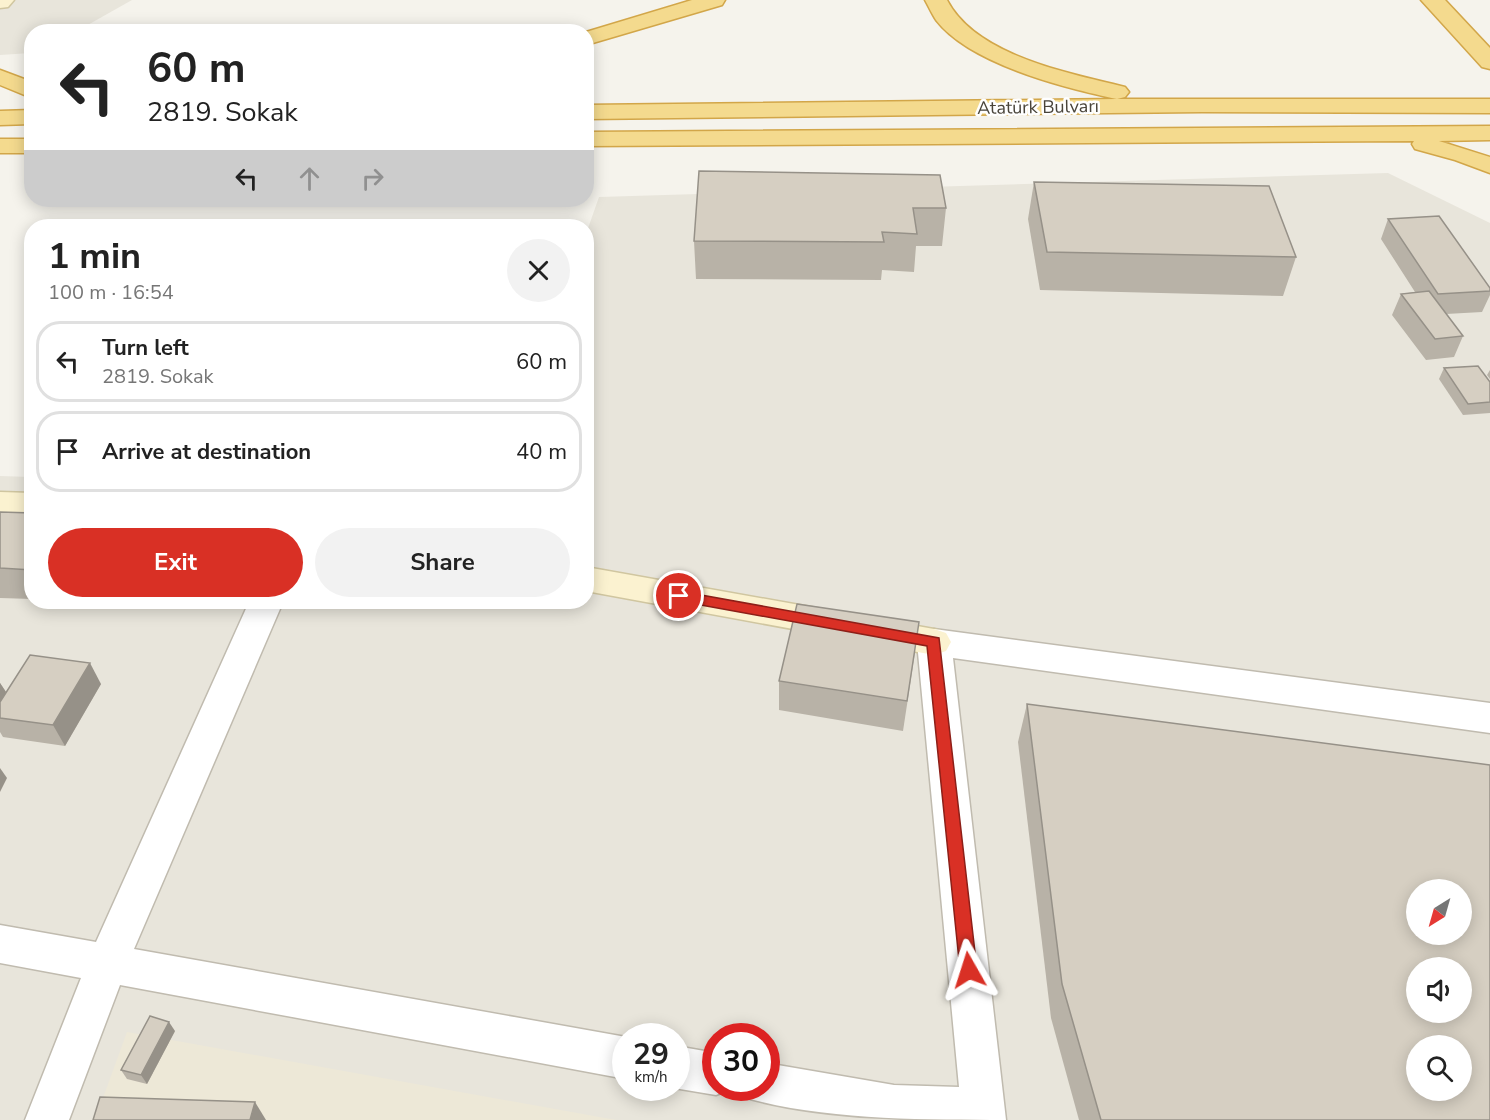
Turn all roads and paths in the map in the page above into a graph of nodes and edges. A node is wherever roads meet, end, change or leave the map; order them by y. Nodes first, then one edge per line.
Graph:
1 (714, 0) edge
2 (936, 0) edge
3 (1432, 0) edge
4 (1453, 0) edge
5 (594, 37) edge
6 (1490, 38) edge
7 (1490, 62) edge
8 (0, 77) edge
9 (24, 88) edge
10 (1202, 105) junction
11 (1490, 106) edge
12 (594, 112) edge
13 (24, 117) edge
14 (0, 118) edge
15 (1490, 133) edge
16 (1360, 134) junction
17 (594, 139) edge
18 (0, 146) edge
19 (24, 146) edge
20 (1490, 166) edge
21 (0, 503) edge
22 (24, 504) edge
23 (594, 580) edge
24 (263, 609) edge
25 (934, 642) junction
26 (1490, 718) edge
27 (0, 944) edge
28 (107, 964) junction
29 (612, 1055) edge
30 (780, 1087) edge
31 (984, 1115) edge
32 (47, 1120) edge

1 - 5 highway
2 - 10 highway
3 - 7 highway
4 - 6 highway
8 - 9 highway
10 - 11 highway, Atatürk Bulvarı
10 - 12 highway, Atatürk Bulvarı
13 - 14 highway
15 - 16 highway, Atatürk Bulvarı
16 - 17 highway, Atatürk Bulvarı
16 - 20 highway
18 - 19 highway
21 - 22 main road
23 - 25 main road
24 - 28 street
25 - 26 street
25 - 31 street
27 - 28 street
28 - 29 street
28 - 32 street
30 - 31 street

